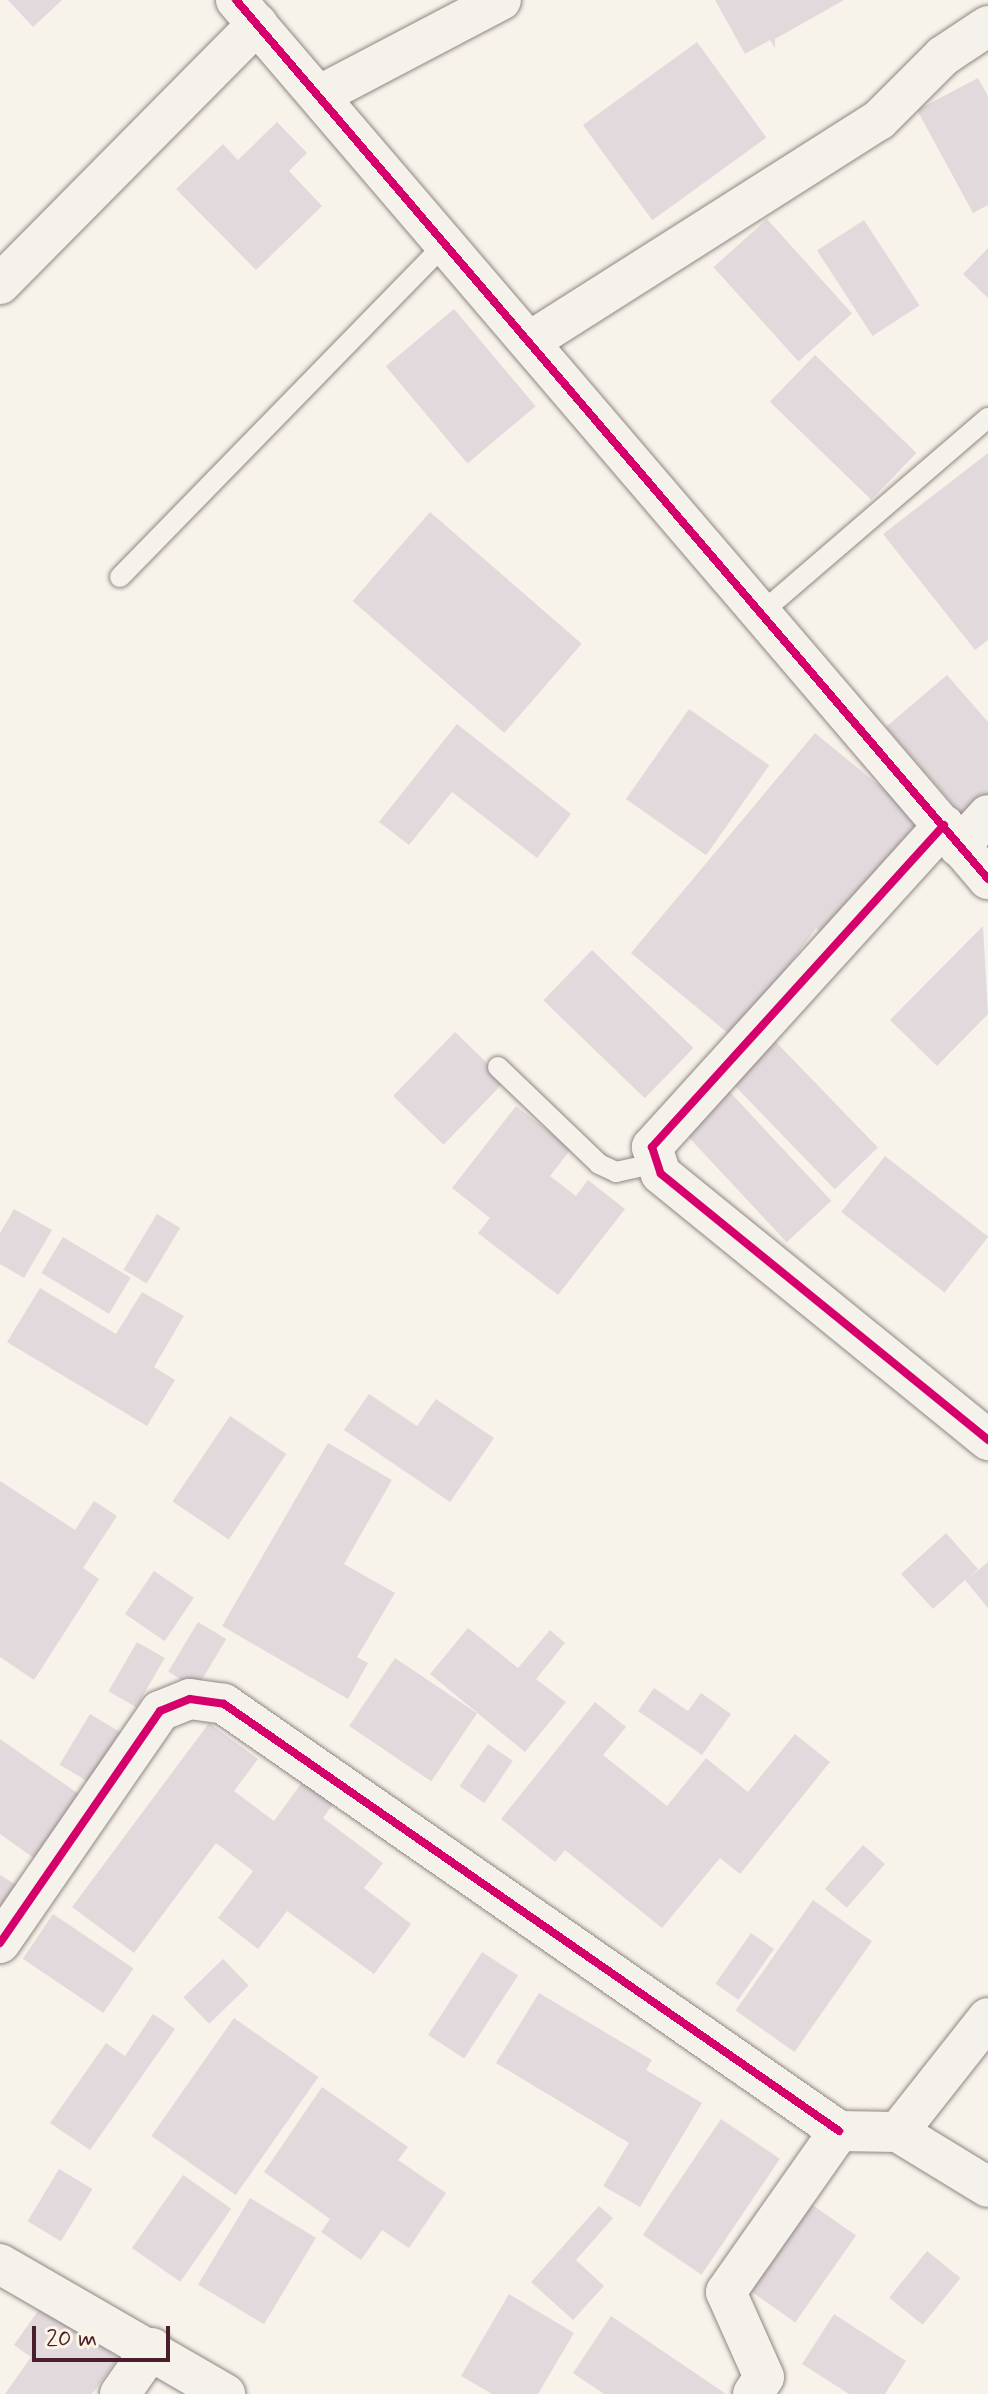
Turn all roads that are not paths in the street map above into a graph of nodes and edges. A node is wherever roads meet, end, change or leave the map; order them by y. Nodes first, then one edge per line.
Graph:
1 (501, 0) edge
2 (247, 12) edge
3 (988, 26) edge
4 (322, 94) junction
5 (445, 244) junction
6 (0, 284) edge
7 (529, 342) junction
8 (988, 418) edge
9 (120, 577) dead end
10 (761, 613) junction
11 (988, 815) edge
12 (951, 836) junction
13 (988, 879) edge
14 (498, 1067) dead end
15 (657, 1163) junction
16 (988, 1440) edge
17 (0, 1943) edge
18 (988, 2018) edge
19 (839, 2131) junction
20 (898, 2132) junction
21 (988, 2187) edge
22 (0, 2264) edge
23 (152, 2348) junction
24 (120, 2394) edge
25 (225, 2394) edge
26 (753, 2394) edge

1 - 4 street
2 - 4 street
2 - 6 street
3 - 7 street
4 - 5 street
5 - 7 street
5 - 9 lane
7 - 10 street
8 - 10 lane
10 - 12 street
11 - 12 street
12 - 13 street
12 - 15 street
14 - 15 lane
15 - 16 street
17 - 19 street
18 - 20 street
19 - 20 street
19 - 26 street
20 - 21 street
22 - 23 street
23 - 24 street
23 - 25 street

